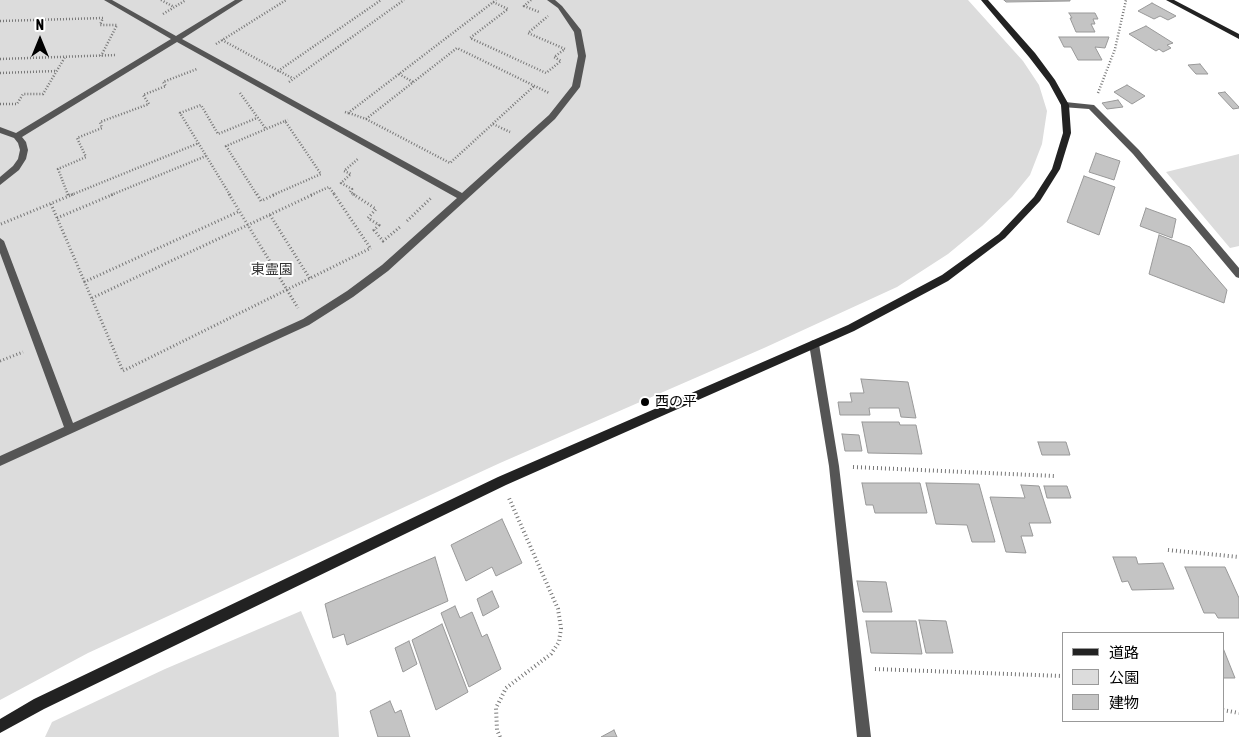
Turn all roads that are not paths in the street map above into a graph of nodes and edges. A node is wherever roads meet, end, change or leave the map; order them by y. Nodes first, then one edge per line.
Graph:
1 (106, 0) edge
2 (240, 0) edge
3 (550, 0) edge
4 (984, 0) edge
5 (1169, 0) edge
6 (1239, 37) edge
7 (175, 39) junction
8 (1065, 105) junction
9 (0, 130) edge
10 (17, 136) junction
11 (0, 182) edge
12 (463, 198) junction
13 (0, 241) edge
14 (1239, 274) edge
15 (814, 344) junction
16 (70, 429) junction
17 (0, 461) edge
18 (0, 726) edge
19 (864, 737) edge

1 - 7 street
2 - 7 street
3 - 12 street
4 - 8 street
5 - 6 street
7 - 10 street
7 - 12 street
8 - 14 street
8 - 15 street
9 - 10 street
10 - 11 street
12 - 16 street
13 - 16 street
15 - 18 street
15 - 19 street
16 - 17 street

